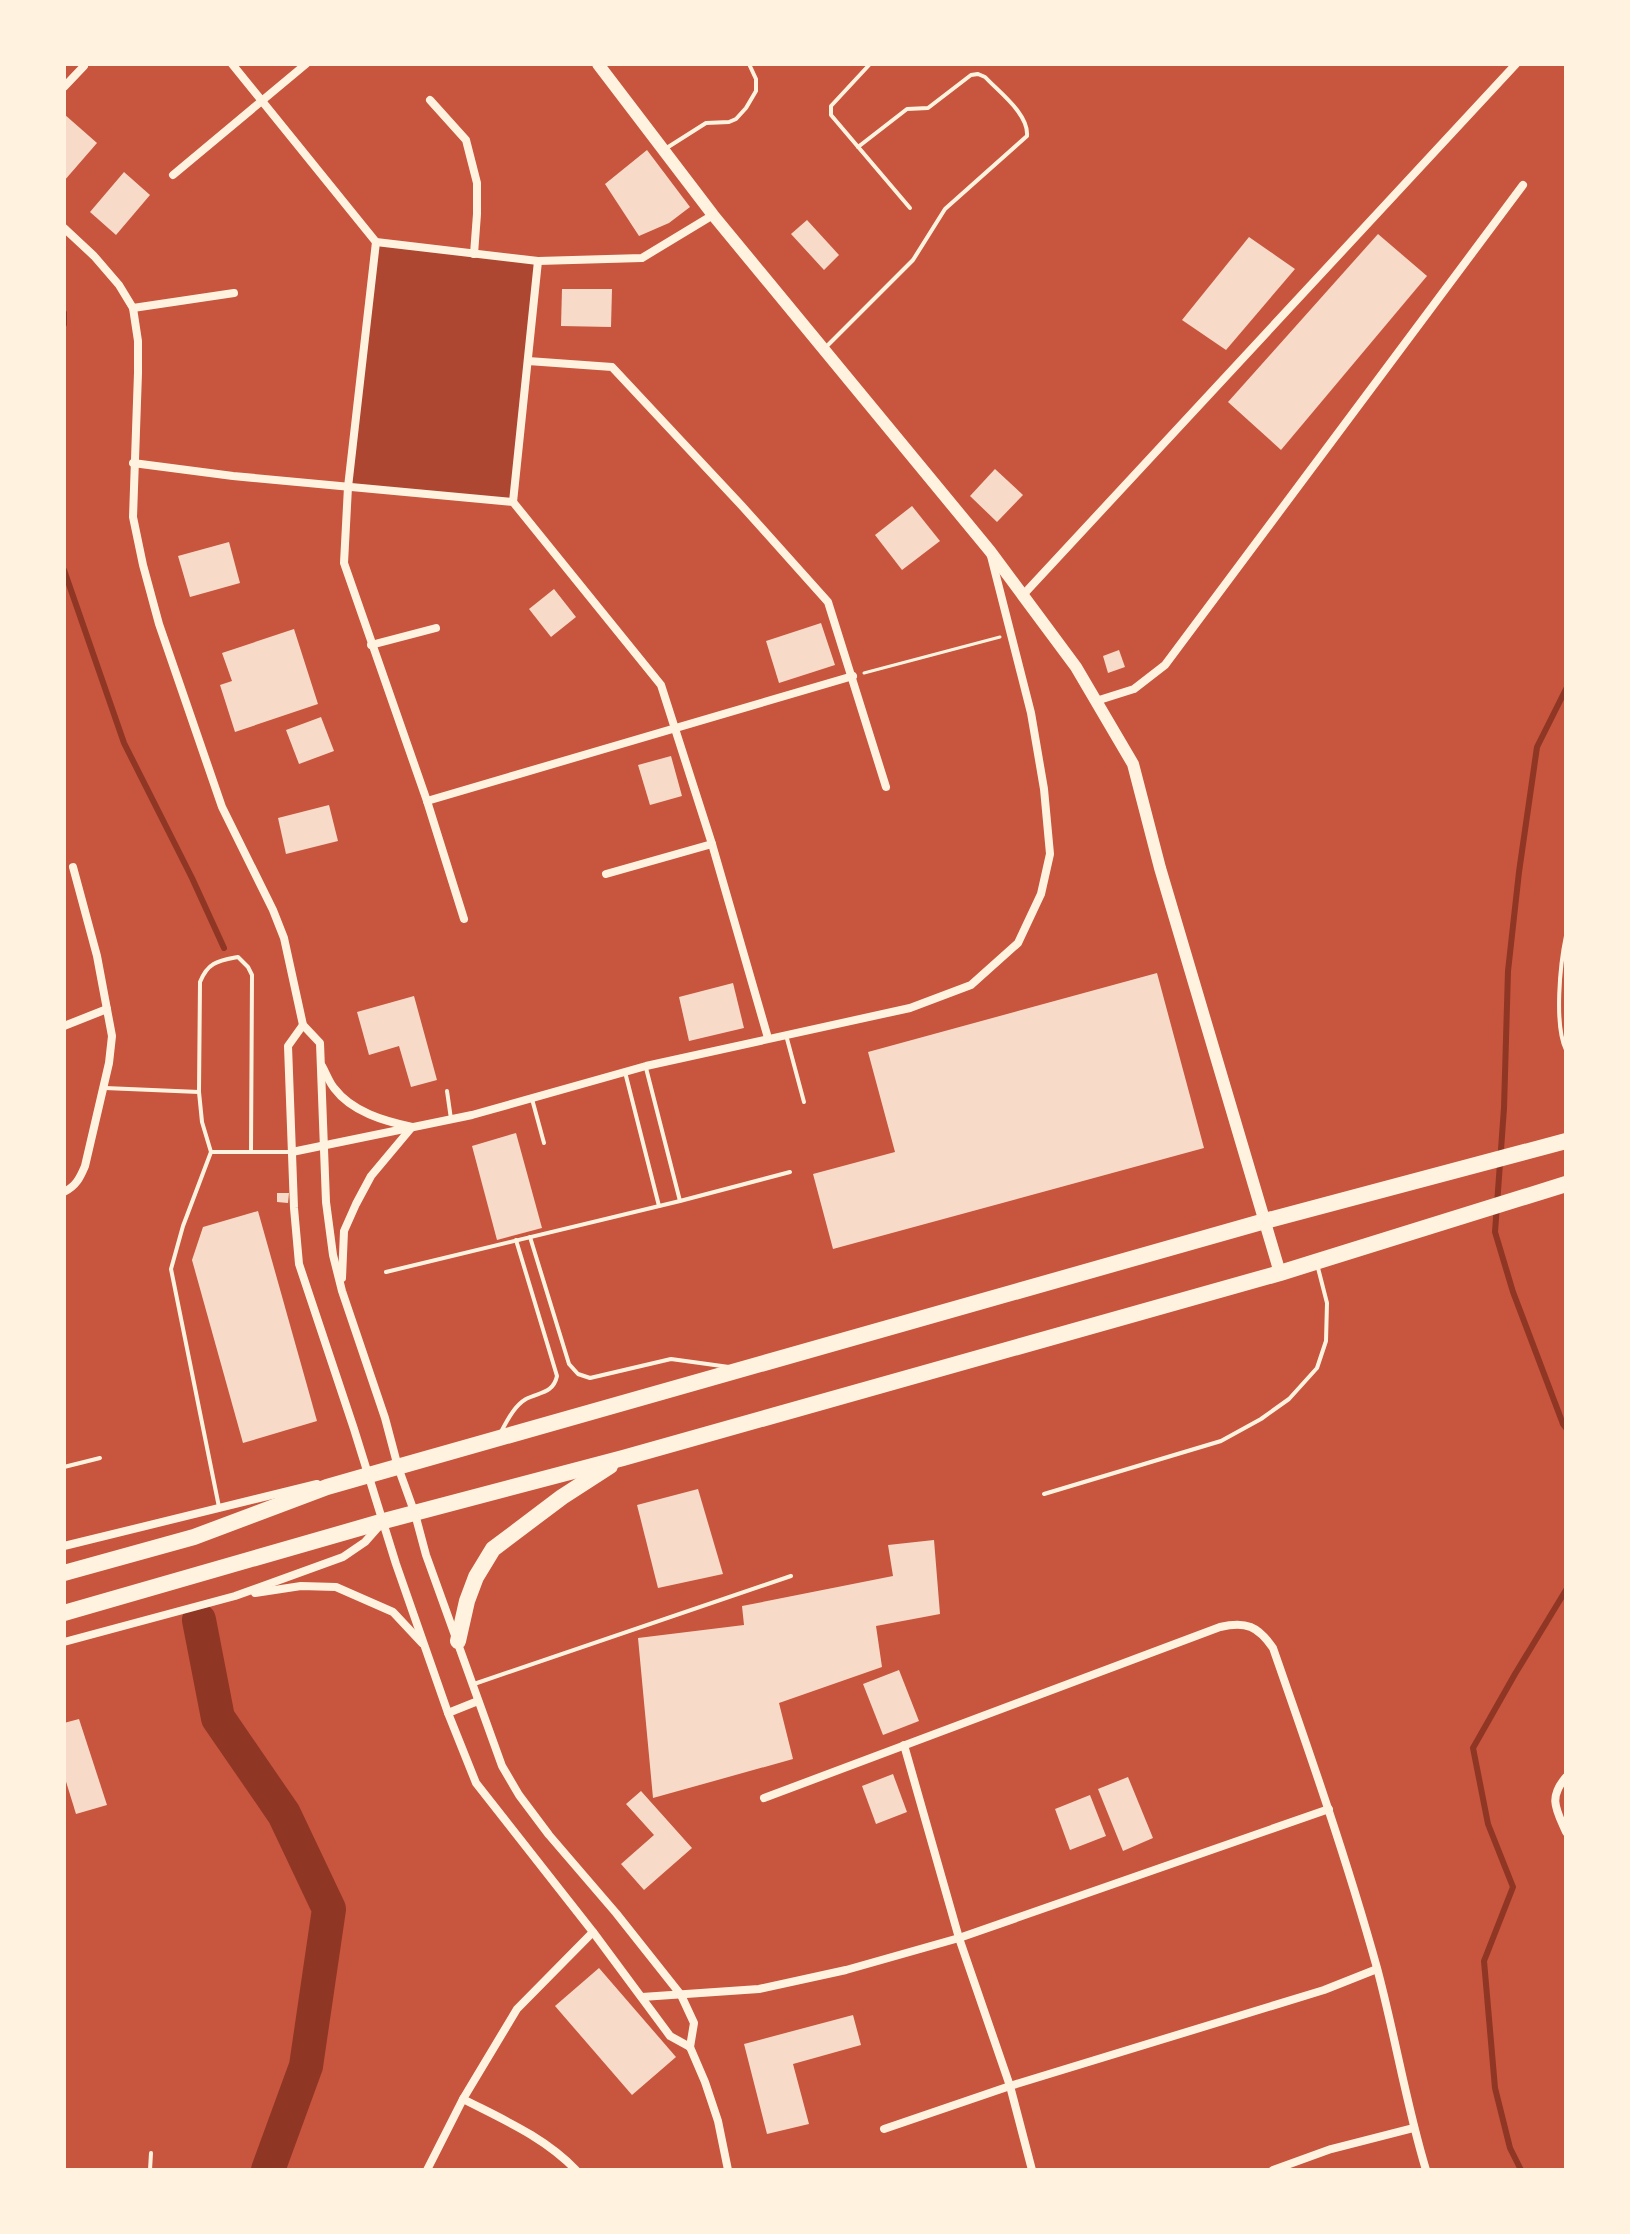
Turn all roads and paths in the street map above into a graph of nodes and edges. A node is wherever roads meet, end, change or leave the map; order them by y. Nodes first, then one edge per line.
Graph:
1 (232, 64) edge
2 (306, 64) edge
3 (598, 64) edge
4 (749, 64) edge
5 (870, 64) edge
6 (1516, 64) edge
7 (84, 66) edge
8 (64, 87) edge
9 (262, 100) junction
10 (430, 100) dead end
11 (858, 147) junction
12 (663, 150) junction
13 (173, 175) dead end
14 (1523, 185) dead end
15 (910, 208) dead end
16 (713, 215) junction
17 (64, 228) edge
18 (376, 242) junction
19 (474, 254) junction
20 (538, 261) junction
21 (234, 293) dead end
22 (133, 308) junction
23 (824, 349) junction
24 (528, 361) junction
25 (133, 463) junction
26 (348, 487) junction
27 (513, 502) junction
28 (990, 551) junction
29 (1023, 595) junction
30 (436, 628) dead end
31 (1011, 634) junction
32 (371, 645) junction
33 (853, 676) junction
34 (1096, 701) junction
35 (674, 728) junction
36 (886, 787) dead end
37 (427, 801) junction
38 (712, 844) junction
39 (73, 867) dead end
40 (606, 874) dead end
41 (464, 919) dead end
42 (1566, 936) edge
43 (1564, 962) edge
44 (107, 1009) junction
45 (303, 1025) junction
46 (64, 1026) edge
47 (786, 1034) junction
48 (768, 1038) junction
49 (1566, 1050) edge
50 (320, 1063) junction
51 (646, 1066) junction
52 (625, 1072) junction
53 (102, 1088) junction
54 (447, 1091) dead end
55 (199, 1092) junction
56 (532, 1099) junction
57 (804, 1102) dead end
58 (451, 1119) junction
59 (412, 1127) junction
60 (544, 1143) dead end
61 (1560, 1143) edge
62 (324, 1146) junction
63 (211, 1152) junction
64 (251, 1152) junction
65 (292, 1152) junction
66 (790, 1172) dead end
67 (1561, 1186) edge
68 (64, 1192) edge
69 (680, 1201) junction
70 (659, 1206) junction
71 (1265, 1221) junction
72 (530, 1237) junction
73 (516, 1240) junction
74 (1317, 1262) junction
75 (386, 1272) dead end
76 (1280, 1273) junction
77 (342, 1291) junction
78 (743, 1369) junction
79 (497, 1439) junction
80 (100, 1458) dead end
81 (623, 1458) junction
82 (64, 1467) edge
83 (398, 1467) junction
84 (369, 1475) junction
85 (1044, 1494) dead end
86 (219, 1507) junction
87 (415, 1514) junction
88 (384, 1521) junction
89 (64, 1546) edge
90 (64, 1573) edge
91 (791, 1576) dead end
92 (235, 1596) junction
93 (64, 1613) edge
94 (458, 1641) junction
95 (64, 1642) edge
96 (425, 1646) junction
97 (472, 1684) junction
98 (478, 1701) junction
99 (448, 1713) junction
100 (904, 1745) junction
101 (1566, 1777) edge
102 (764, 1798) dead end
103 (1329, 1809) junction
104 (1566, 1832) edge
105 (593, 1932) junction
106 (959, 1938) junction
107 (1377, 1969) junction
108 (681, 1995) junction
109 (642, 1997) junction
110 (690, 2047) junction
111 (1010, 2086) junction
112 (463, 2099) junction
113 (1413, 2128) junction
114 (884, 2129) dead end
115 (151, 2153) dead end
116 (1277, 2169) edge
117 (150, 2170) edge
118 (427, 2170) edge
119 (576, 2170) edge
120 (728, 2170) edge
121 (1032, 2170) edge
122 (1426, 2170) edge

1 - 9 street
2 - 9 street
3 - 12 main road
4 - 12 lane
5 - 11 lane
6 - 29 street
7 - 8 street
9 - 13 street
9 - 18 street
10 - 19 street
11 - 15 lane
11 - 23 lane
12 - 16 main road
14 - 34 street
16 - 20 street
16 - 23 main road
17 - 22 street
18 - 19 street
18 - 26 street
19 - 20 street
20 - 24 street
21 - 22 street
22 - 25 street
23 - 28 main road
24 - 27 street
24 - 33 street
25 - 26 street
25 - 45 street
26 - 27 street
26 - 32 street
27 - 35 street
28 - 29 main road
28 - 31 street
29 - 34 main road
30 - 32 street
31 - 33 path
31 - 47 street
32 - 37 street
33 - 35 street
33 - 36 street
34 - 71 main road
35 - 37 street
35 - 38 street
37 - 41 street
38 - 40 street
38 - 48 street
39 - 44 street
42 - 43 lane
43 - 49 lane
44 - 46 street
44 - 53 street
45 - 50 street
45 - 65 street
47 - 48 street
47 - 57 lane
48 - 51 street
50 - 59 street
50 - 62 street
51 - 52 street
51 - 69 lane
52 - 56 street
52 - 70 lane
53 - 55 lane
53 - 68 street
54 - 58 lane
55 - 63 lane
55 - 64 lane
56 - 58 street
56 - 60 lane
58 - 59 street
59 - 62 street
59 - 77 street
61 - 71 highway
62 - 65 street
62 - 77 street
63 - 64 lane
63 - 86 lane
64 - 65 lane
65 - 84 street
66 - 69 lane
67 - 74 highway
69 - 70 lane
70 - 72 lane
71 - 76 main road
71 - 78 highway
72 - 73 lane
72 - 78 lane
73 - 75 lane
73 - 79 lane
74 - 76 highway
74 - 85 lane
76 - 81 highway
77 - 83 street
78 - 79 highway
79 - 83 highway
80 - 82 lane
81 - 87 highway
81 - 94 highway
83 - 84 highway
83 - 87 street
84 - 86 street
84 - 88 street
84 - 90 highway
86 - 89 street
87 - 88 highway
87 - 94 street
88 - 92 street
88 - 93 highway
88 - 96 street
91 - 97 lane
92 - 95 street
92 - 96 street
94 - 97 street
96 - 99 street
97 - 98 street
98 - 99 street
98 - 108 street
99 - 105 street
100 - 102 street
100 - 103 street
100 - 106 street
101 - 104 street
103 - 106 street
103 - 107 street
105 - 109 street
105 - 112 street
106 - 108 street
106 - 111 street
107 - 111 street
107 - 113 street
108 - 109 street
108 - 110 street
109 - 110 street
110 - 120 street
111 - 114 street
111 - 121 street
112 - 118 street
112 - 119 street
113 - 116 street
113 - 122 street
115 - 117 lane

